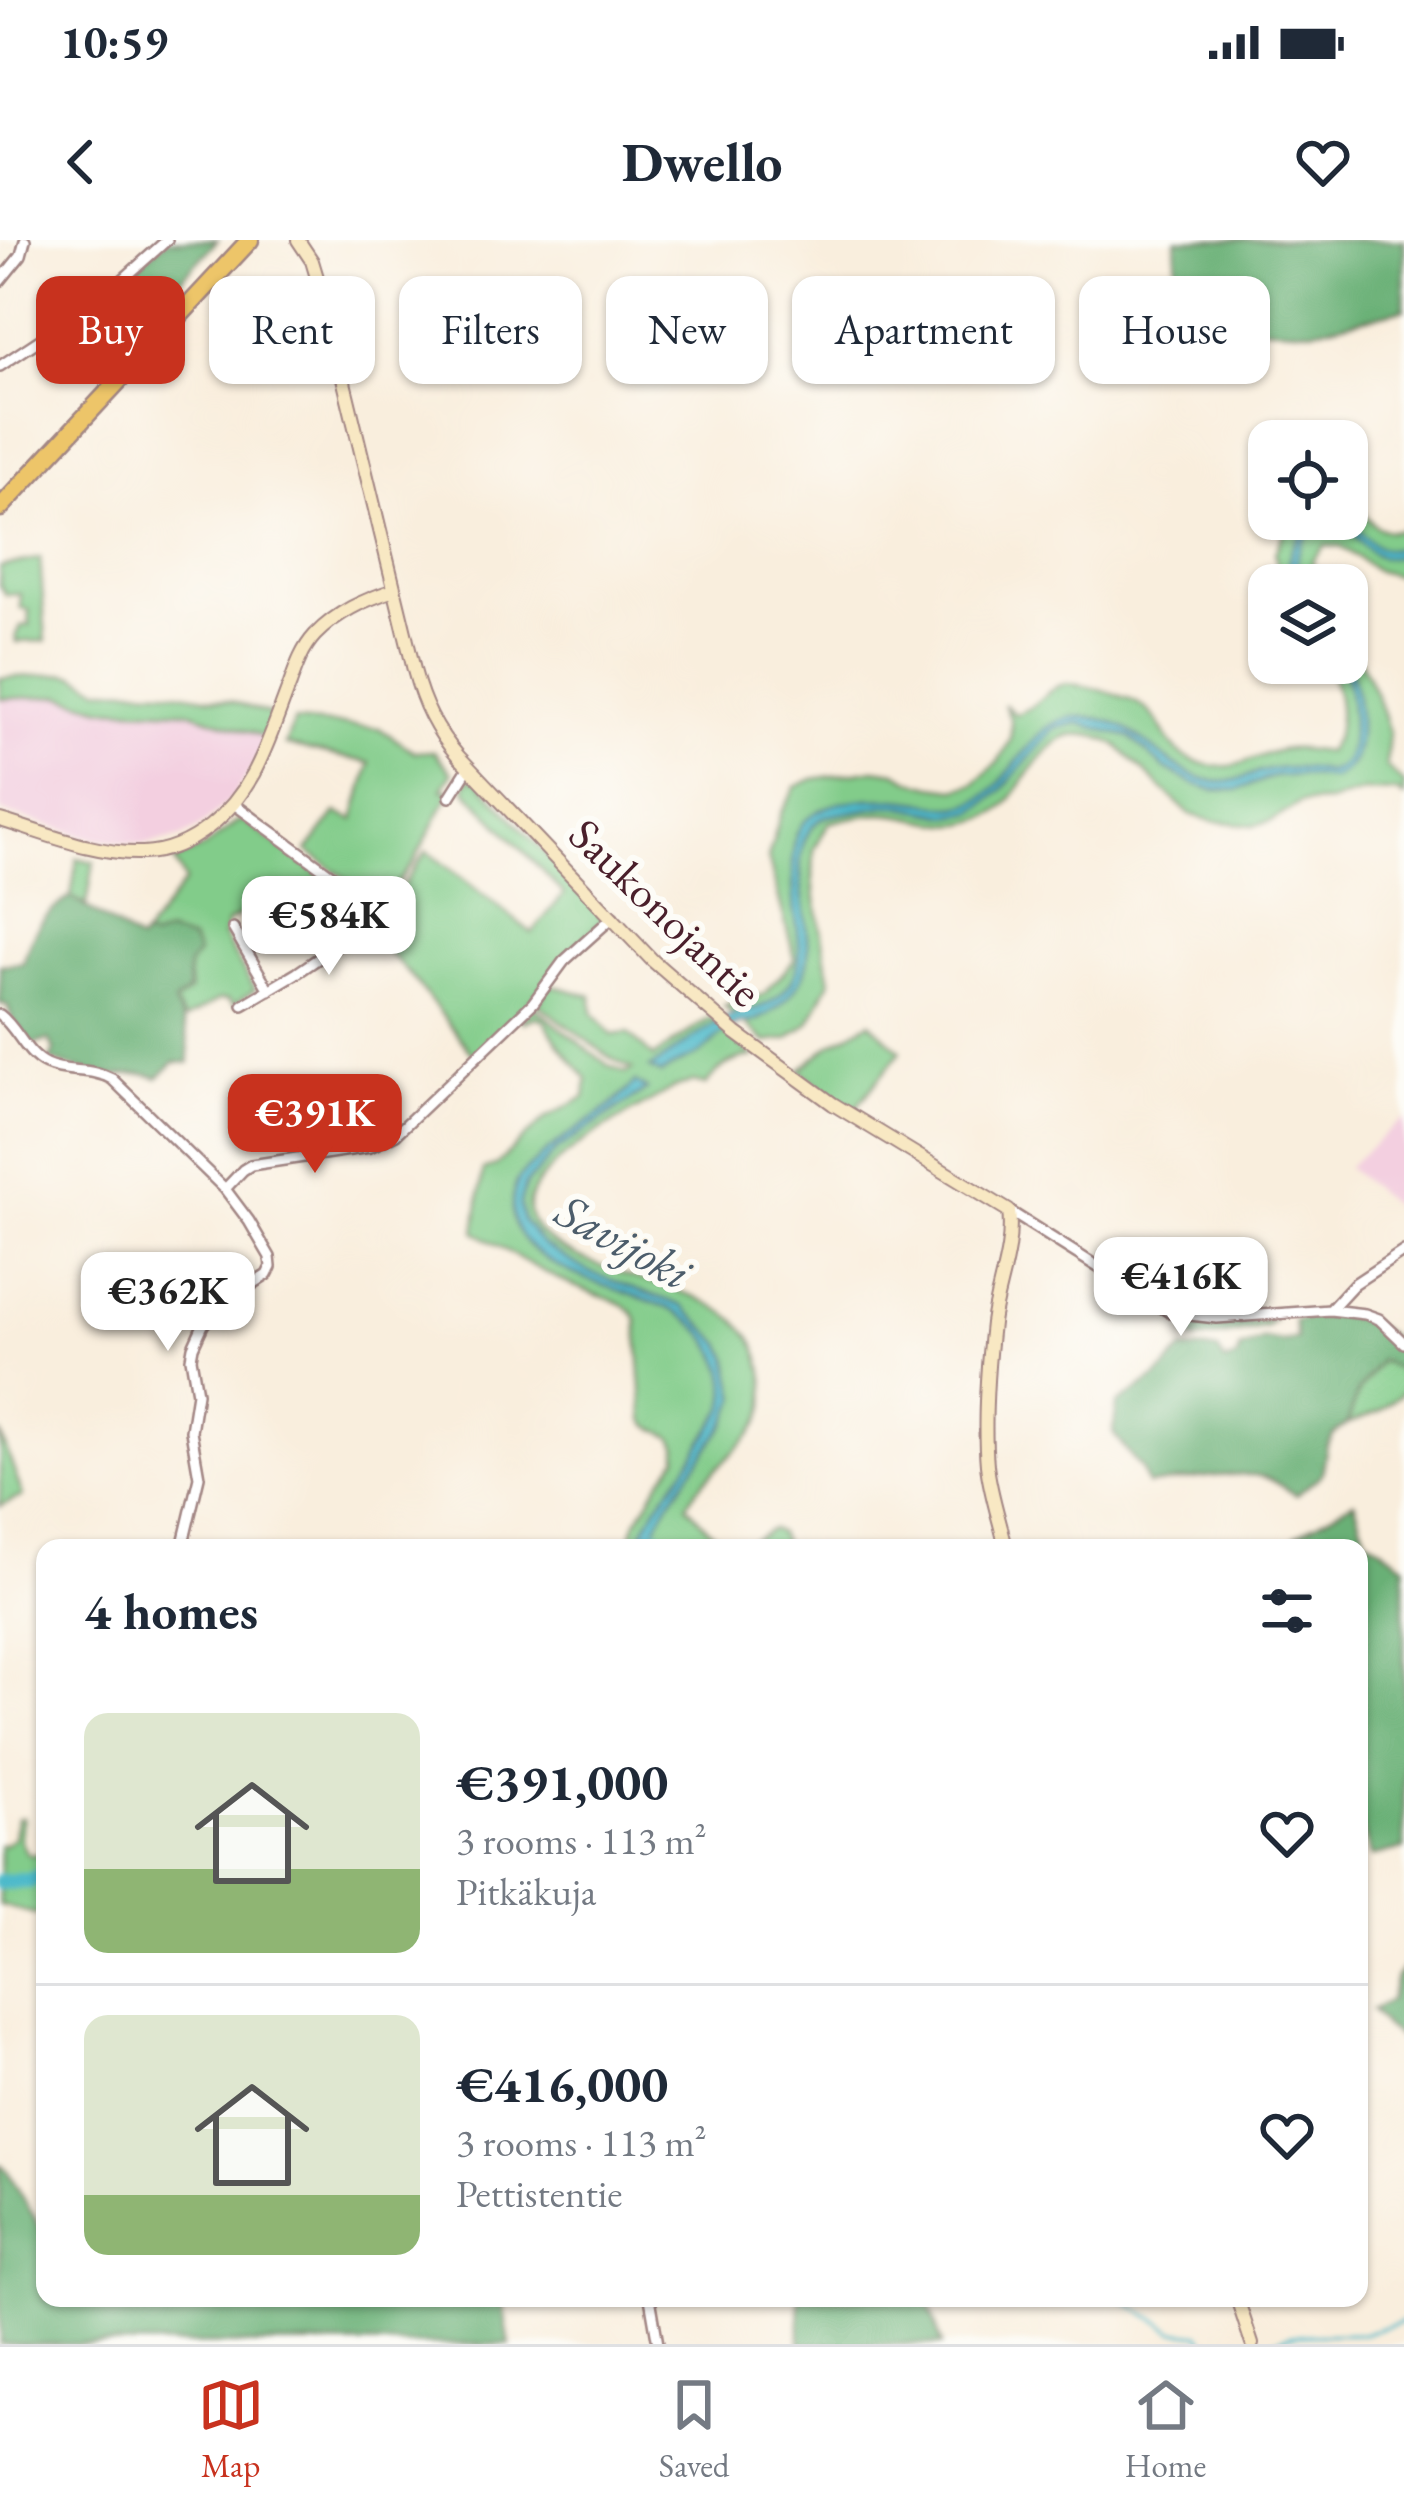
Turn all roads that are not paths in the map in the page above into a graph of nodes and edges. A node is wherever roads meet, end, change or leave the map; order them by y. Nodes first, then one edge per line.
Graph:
1 (25, 240) edge
2 (167, 240) edge
3 (250, 240) edge
4 (298, 240) edge
5 (0, 281) edge
6 (0, 366) edge
7 (0, 508) edge
8 (394, 590) junction
9 (469, 767) junction
10 (450, 797) dead end
11 (234, 804) junction
12 (0, 820) edge
13 (613, 916) junction
14 (233, 928) dead end
15 (269, 990) junction
16 (243, 1005) dead end
17 (0, 1015) edge
18 (225, 1189) junction
19 (1009, 1211) junction
20 (1404, 1252) edge
21 (1330, 1310) junction
22 (1404, 1343) edge
23 (184, 1539) edge
24 (1004, 1539) edge
25 (652, 2307) edge
26 (1240, 2307) edge
27 (658, 2344) edge
28 (1252, 2344) edge

1 - 5 street
2 - 6 street
3 - 7 highway
4 - 8 street, Saukonojantie
8 - 9 street, Saukonojantie
8 - 11 street
9 - 10 street
9 - 13 street, Saukonojantie
11 - 12 street
11 - 15 street
13 - 18 street
13 - 19 street, Saukonojantie
14 - 15 street
15 - 16 street
17 - 18 street
18 - 23 street
19 - 21 street
19 - 24 street
20 - 21 street
21 - 22 street
25 - 27 street
26 - 28 street

